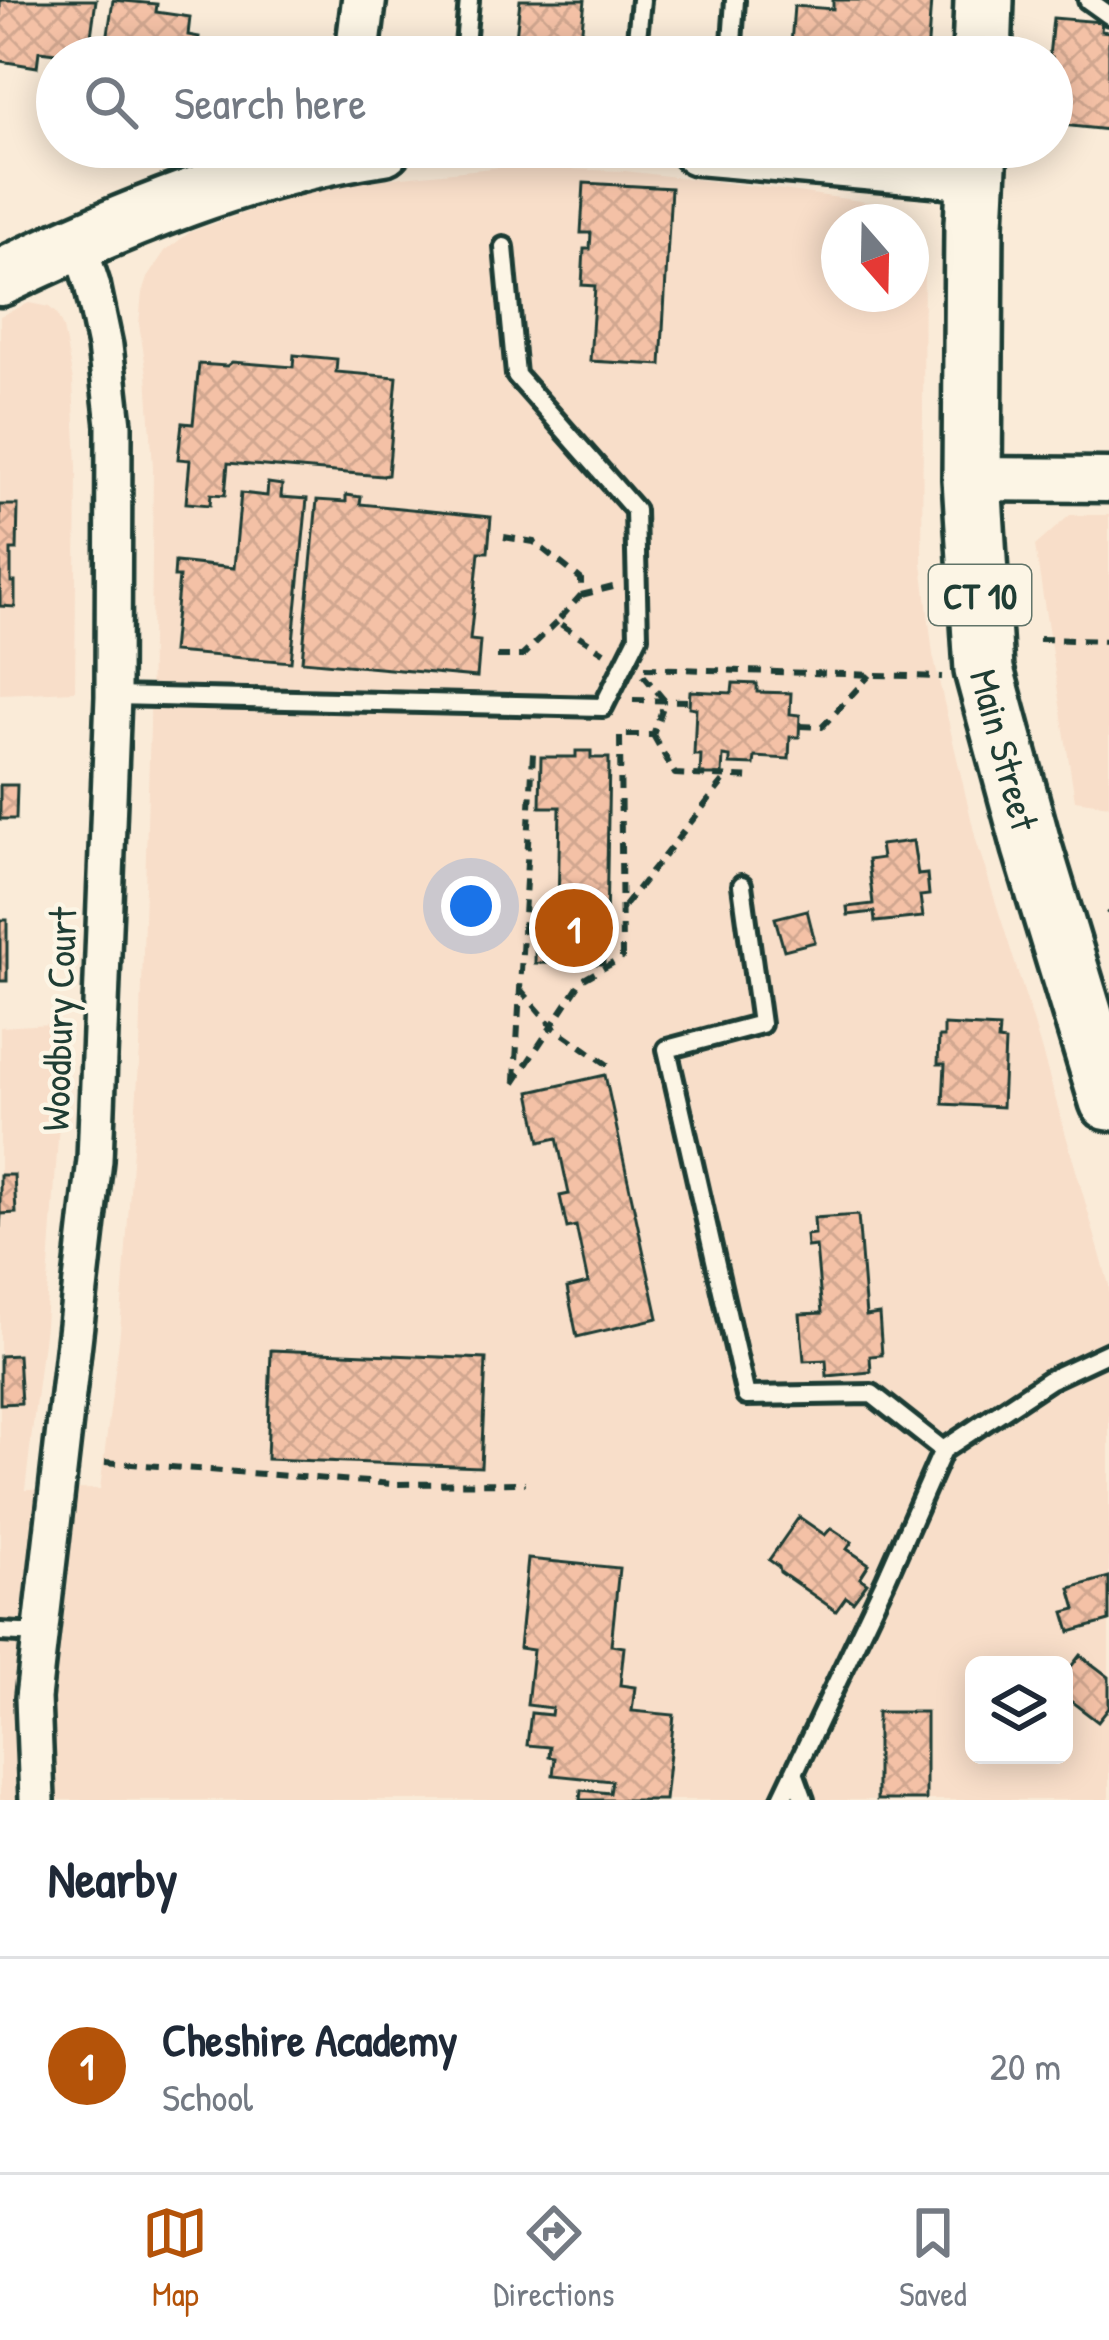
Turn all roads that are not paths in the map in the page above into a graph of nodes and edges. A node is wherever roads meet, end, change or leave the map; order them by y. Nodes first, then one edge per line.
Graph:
1 (364, 0) edge
2 (469, 0) edge
3 (641, 0) edge
4 (735, 0) edge
5 (984, 0) edge
6 (1088, 0) edge
7 (1109, 15) edge
8 (360, 36) edge
9 (466, 36) edge
10 (637, 36) edge
11 (732, 36) edge
12 (983, 36) edge
13 (288, 168) edge
14 (978, 168) edge
15 (78, 241) junction
16 (504, 247) dead end
17 (0, 278) edge
18 (972, 478) junction
19 (1109, 480) edge
20 (113, 696) junction
21 (742, 885) dead end
22 (1109, 1101) edge
23 (1109, 1352) edge
24 (943, 1450) junction
25 (0, 1632) edge
26 (40, 1634) junction
27 (795, 1775) junction
28 (37, 1800) edge
29 (782, 1800) edge
30 (804, 1800) edge

1 - 8 street
2 - 9 lane
3 - 10 lane
4 - 11 lane
5 - 12 highway
6 - 7 lane
13 - 15 main road
14 - 18 highway, Main Street / CT 10
15 - 17 main road
15 - 20 street, Woodbury Court
16 - 20 lane
18 - 19 street
18 - 22 highway, Main Street / CT 10
20 - 26 street, Woodbury Court
21 - 24 lane
23 - 24 lane
24 - 27 lane
25 - 26 lane
26 - 28 street, Woodbury Court
27 - 29 lane
27 - 30 lane

